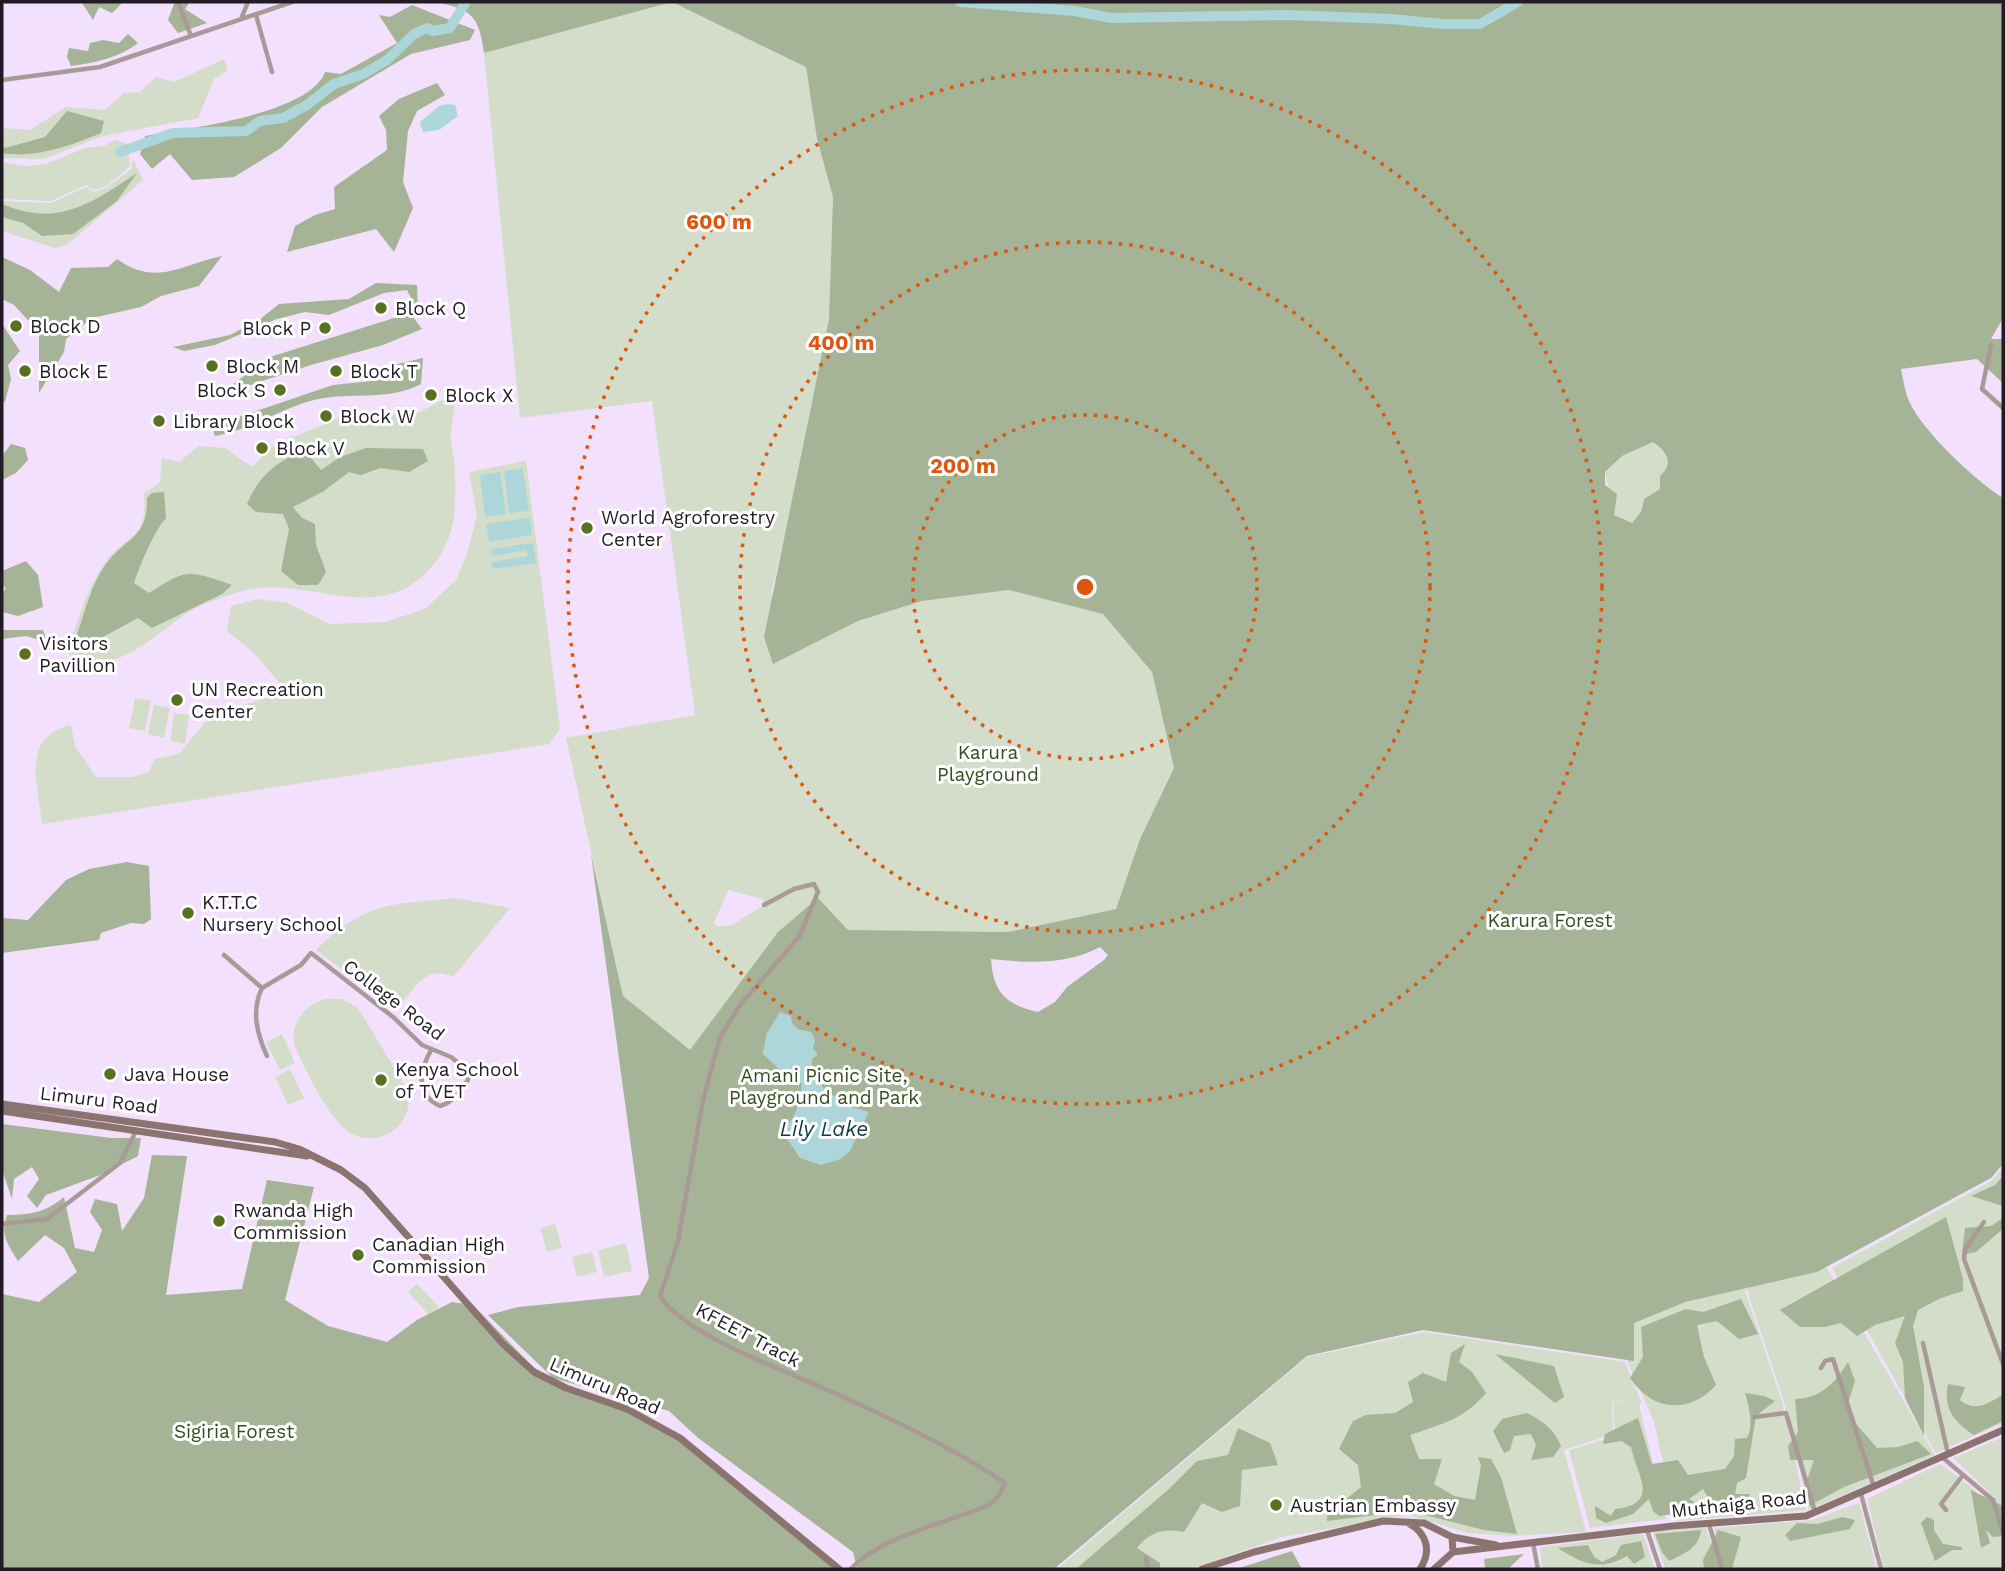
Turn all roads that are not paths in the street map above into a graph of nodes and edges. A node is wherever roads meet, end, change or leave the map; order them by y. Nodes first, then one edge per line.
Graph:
1 (178, 2) edge
2 (248, 2) edge
3 (292, 2) edge
4 (256, 15) junction
5 (241, 20) junction
6 (191, 36) junction
7 (272, 72) dead end
8 (2, 80) edge
9 (1991, 345) dead end
10 (2003, 408) edge
11 (764, 905) dead end
12 (224, 955) dead end
13 (262, 988) junction
14 (431, 1050) junction
15 (267, 1056) dead end
16 (2, 1101) edge
17 (2, 1111) edge
18 (112, 1118) junction
19 (129, 1120) junction
20 (146, 1122) junction
21 (107, 1126) junction
22 (136, 1130) junction
23 (315, 1158) junction
24 (1984, 1222) dead end
25 (2, 1224) edge
26 (1923, 1343) dead end
27 (2003, 1364) edge
28 (1821, 1368) dead end
29 (1754, 1417) dead end
30 (2003, 1430) edge
31 (1946, 1456) junction
32 (1963, 1475) junction
33 (1874, 1488) junction
34 (1861, 1494) junction
35 (1946, 1510) dead end
36 (1815, 1513) junction
37 (1400, 1520) junction
38 (1709, 1523) junction
39 (1647, 1529) junction
40 (1441, 1531) junction
41 (2003, 1532) edge
42 (1452, 1537) junction
43 (1427, 1542) junction
44 (1532, 1542) junction
45 (1503, 1545) junction
46 (1428, 1551) junction
47 (1453, 1552) junction
48 (1146, 1558) dead end
49 (1444, 1559) junction
50 (839, 1569) edge
51 (851, 1569) edge
52 (1148, 1569) edge
53 (1202, 1569) edge
54 (1420, 1569) edge
55 (1434, 1569) edge
56 (1538, 1569) edge
57 (1660, 1569) edge
58 (1722, 1569) edge
59 (1881, 1569) edge

1 - 6 street
2 - 5 street
3 - 4 street
4 - 5 street
4 - 7 street
5 - 6 street
6 - 8 street
9 - 10 street
11 - 51 street, KFEET Track
12 - 13 street
13 - 14 street, College Road
13 - 15 street
14 - 14 street, College Road
16 - 18 main road, Limuru Road
17 - 21 main road, Limuru Road
18 - 19 main road, Limuru Road
18 - 21 main road
19 - 20 main road, Limuru Road
19 - 22 street
20 - 22 street
20 - 23 main road, Limuru Road
21 - 22 main road, Limuru Road
22 - 23 main road, Limuru Road
22 - 25 street
23 - 50 main road, Limuru Road
24 - 27 street
26 - 31 street
28 - 33 street
29 - 36 street
30 - 31 main road, Muthaiga Road
31 - 32 street
31 - 33 main road, Muthaiga Road
32 - 35 street
32 - 41 street
33 - 34 main road, Muthaiga Road
34 - 36 main road, Muthaiga Road
34 - 59 street
36 - 38 main road, Muthaiga Road
37 - 40 main road
37 - 43 main road
37 - 53 main road
38 - 39 main road, Muthaiga Road
38 - 58 street
39 - 44 main road, Muthaiga Road
39 - 57 street
40 - 42 main road
40 - 43 main road
42 - 45 main road, Muthaiga Road
42 - 47 main road
43 - 46 main road
44 - 45 main road, Muthaiga Road
44 - 56 street
45 - 47 main road, Muthaiga Road
46 - 49 main road
46 - 54 main road
47 - 49 main road
48 - 52 street
49 - 55 main road

